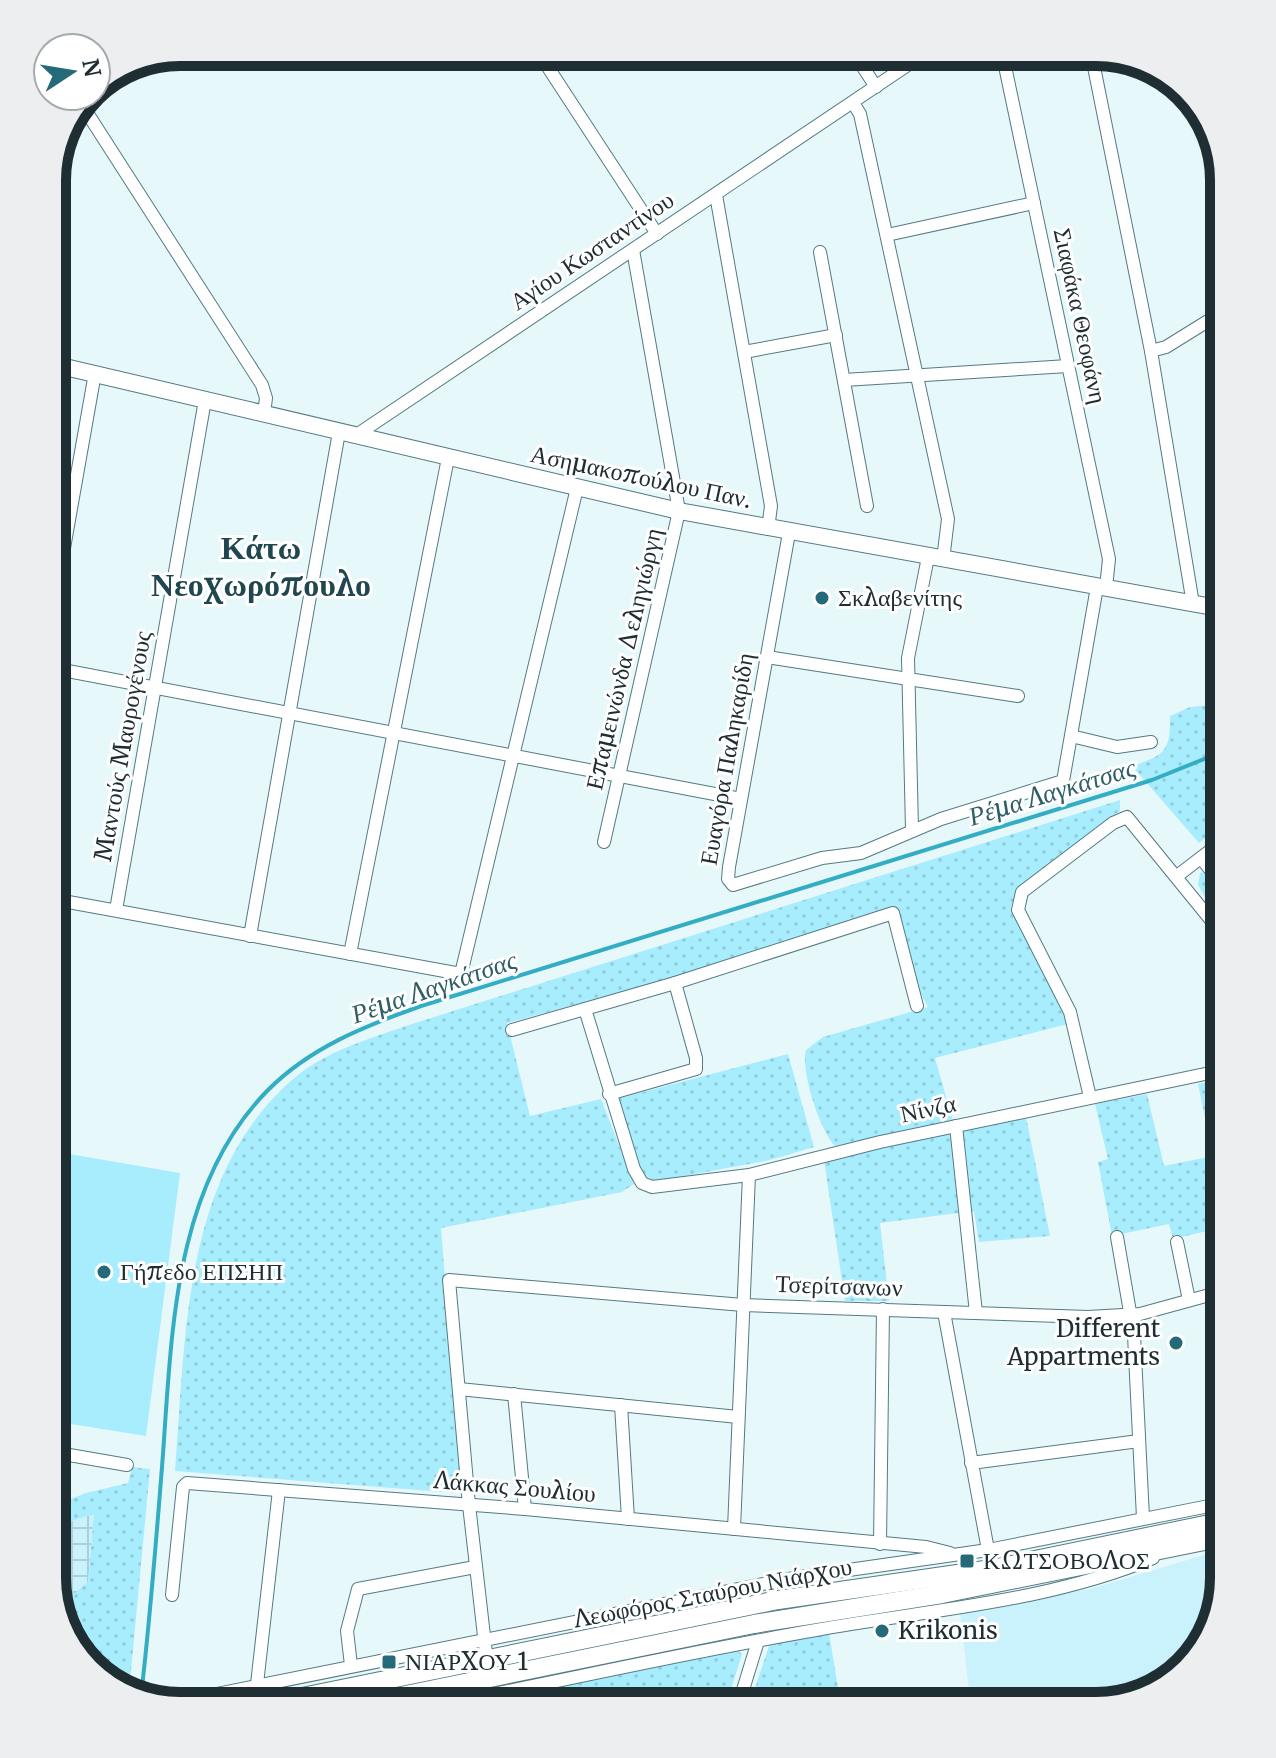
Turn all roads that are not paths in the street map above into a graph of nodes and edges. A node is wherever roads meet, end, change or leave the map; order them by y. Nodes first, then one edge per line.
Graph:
1 (547, 66) edge
2 (862, 66) edge
3 (907, 66) edge
4 (1005, 66) edge
5 (1094, 66) edge
6 (876, 87) junction
7 (853, 103) junction
8 (88, 114) edge
9 (716, 195) junction
10 (1034, 203) junction
11 (657, 234) junction
12 (887, 235) junction
13 (633, 250) junction
14 (820, 252) dead end
15 (1210, 320) edge
16 (836, 335) junction
17 (1151, 351) junction
18 (744, 352) junction
19 (1068, 366) junction
20 (66, 367) edge
21 (95, 373) junction
22 (918, 376) junction
23 (844, 380) junction
24 (205, 400) junction
25 (264, 414) junction
26 (347, 434) junction
27 (448, 458) junction
28 (577, 488) junction
29 (867, 506) dead end
30 (679, 511) junction
31 (768, 529) junction
32 (789, 533) junction
33 (66, 537) edge
34 (935, 559) junction
35 (1102, 588) junction
36 (1193, 604) junction
37 (1210, 607) edge
38 (767, 657) junction
39 (66, 671) edge
40 (907, 679) junction
41 (155, 689) junction
42 (1018, 696) dead end
43 (289, 715) junction
44 (393, 734) junction
45 (1071, 736) junction
46 (1151, 742) dead end
47 (512, 758) junction
48 (619, 777) junction
49 (1063, 781) joint
50 (741, 799) junction
51 (912, 829) junction
52 (604, 842) dead end
53 (1210, 851) edge
54 (1201, 858) junction
55 (1210, 869) edge
56 (1177, 876) junction
57 (66, 901) edge
58 (116, 910) junction
59 (1210, 918) edge
60 (250, 936) junction
61 (350, 954) junction
62 (675, 983) junction
63 (917, 1006) dead end
64 (585, 1009) junction
65 (512, 1030) dead end
66 (1210, 1073) edge
67 (609, 1094) junction
68 (1090, 1097) junction
69 (956, 1126) junction
70 (749, 1175) junction
71 (1117, 1237) dead end
72 (1177, 1242) dead end
73 (1210, 1295) edge
74 (1189, 1300) junction
75 (743, 1305) junction
76 (883, 1309) junction
77 (944, 1312) junction
78 (976, 1313) junction
79 (1131, 1316) junction
80 (459, 1389) junction
81 (514, 1394) junction
82 (621, 1405) junction
83 (738, 1417) junction
84 (1139, 1441) junction
85 (66, 1454) edge
86 (971, 1463) junction
87 (127, 1465) dead end
88 (279, 1490) junction
89 (469, 1505) junction
90 (1210, 1506) edge
91 (525, 1509) junction
92 (1143, 1518) junction
93 (628, 1519) junction
94 (1210, 1524) edge
95 (734, 1529) junction
96 (1210, 1540) edge
97 (880, 1544) junction
98 (1174, 1547) junction
99 (988, 1550) junction
100 (952, 1554) junction
101 (475, 1567) junction
102 (172, 1595) dead end
103 (485, 1639) junction
104 (758, 1641) junction
105 (487, 1662) junction
106 (351, 1665) junction
107 (257, 1684) junction
108 (221, 1692) edge
109 (331, 1692) edge
110 (421, 1692) edge
111 (504, 1692) edge
112 (742, 1692) edge

1 - 11 street
2 - 6 street
3 - 6 street, Αγίου Κωσταντίνου
4 - 10 street, Σιαφάκα Θεοφάνη
5 - 17 street
6 - 7 street, Αγίου Κωσταντίνου
7 - 9 street, Αγίου Κωσταντίνου
7 - 12 street
8 - 25 street
9 - 11 street, Αγίου Κωσταντίνου
9 - 18 street
10 - 12 street
10 - 19 street, Σιαφάκα Θεοφάνη
11 - 13 street, Αγίου Κωσταντίνου
12 - 22 street
13 - 26 street, Αγίου Κωσταντίνου
13 - 30 street, Επαμεινώνδα Δεληγιώργη
14 - 16 street
15 - 17 street
16 - 18 street
16 - 23 street
17 - 36 street
18 - 31 street
19 - 22 street
19 - 35 street, Σιαφάκα Θεοφάνη
20 - 21 street, Ασημακοπούλου Παν.
21 - 24 street, Ασημακοπούλου Παν.
21 - 33 street
22 - 23 street
22 - 34 street
23 - 29 street
24 - 25 street, Ασημακοπούλου Παν.
24 - 41 street, Μαντούς Μαυρογένους
25 - 26 street, Ασημακοπούλου Παν.
26 - 27 street, Ασημακοπούλου Παν.
26 - 43 street
27 - 28 street, Ασημακοπούλου Παν.
27 - 44 street
28 - 30 street, Ασημακοπούλου Παν.
28 - 47 street
30 - 31 street, Ασημακοπούλου Παν.
30 - 48 street, Επαμεινώνδα Δεληγιώργη
31 - 32 street, Ασημακοπούλου Παν.
32 - 34 street, Ασημακοπούλου Παν.
32 - 38 street, Ευαγόρα Παληκαρίδη
34 - 35 street, Ασημακοπούλου Παν.
34 - 40 street
35 - 36 street, Ασημακοπούλου Παν.
35 - 45 street, Σιαφάκα Θεοφάνη
36 - 37 street, Ασημακοπούλου Παν.
38 - 40 street
38 - 50 street, Ευαγόρα Παληκαρίδη
39 - 41 street
40 - 42 street
40 - 51 street
41 - 43 street
41 - 58 street, Μαντούς Μαυρογένους
43 - 44 street
43 - 60 street
44 - 47 street
44 - 61 street
45 - 46 street
45 - 49 street, Σιαφάκα Θεοφάνη
47 - 48 street
47 - 61 street
48 - 50 street
48 - 52 street, Επαμεινώνδα Δεληγιώργη
49 - 51 street, Ευαγόρα Παληκαρίδη
50 - 51 street, Ευαγόρα Παληκαρίδη
53 - 54 street
54 - 55 street
54 - 56 street
56 - 59 street
56 - 68 street
57 - 58 street
58 - 60 street
60 - 61 street
62 - 63 street
62 - 64 street
62 - 67 street
64 - 65 street
64 - 67 street
66 - 68 street, Νίνζα
67 - 70 street, Νίνζα
68 - 69 street, Νίνζα
69 - 70 street, Νίνζα
69 - 78 street
70 - 75 street
71 - 79 street
72 - 74 street
73 - 74 street, Τσερίτσανων
74 - 79 street, Τσερίτσανων
75 - 76 street, Τσερίτσανων
75 - 80 street, Τσερίτσανων
75 - 83 street
76 - 77 street, Τσερίτσανων
76 - 97 street
77 - 78 street, Τσερίτσανων
77 - 86 street
78 - 79 street, Τσερίτσανων
79 - 84 street
80 - 81 street
80 - 89 street
81 - 82 street
81 - 91 street
82 - 83 street
82 - 93 street
83 - 95 street
84 - 86 street
84 - 92 street
85 - 87 street
86 - 99 street
88 - 89 street, Λάκκας Σουλίου
88 - 102 street, Λάκκας Σουλίου
88 - 107 street
89 - 91 street, Λάκκας Σουλίου
89 - 101 street
90 - 92 street
91 - 93 street, Λάκκας Σουλίου
92 - 99 street
93 - 95 street, Λάκκας Σουλίου
94 - 105 main road, Λεωφόρος Σταύρου Νιάρχου
95 - 97 street, Λάκκας Σουλίου
96 - 98 main road, Λεωφόρος Σταύρου Νιάρχου
97 - 100 street, Λάκκας Σουλίου
98 - 104 street
98 - 110 main road, Λεωφόρος Σταύρου Νιάρχου
99 - 100 street
100 - 103 street
101 - 103 street
101 - 106 street
103 - 105 street
103 - 106 street
104 - 111 street
104 - 112 street
105 - 109 main road, Λεωφόρος Σταύρου Νιάρχου
106 - 107 street
107 - 108 street

